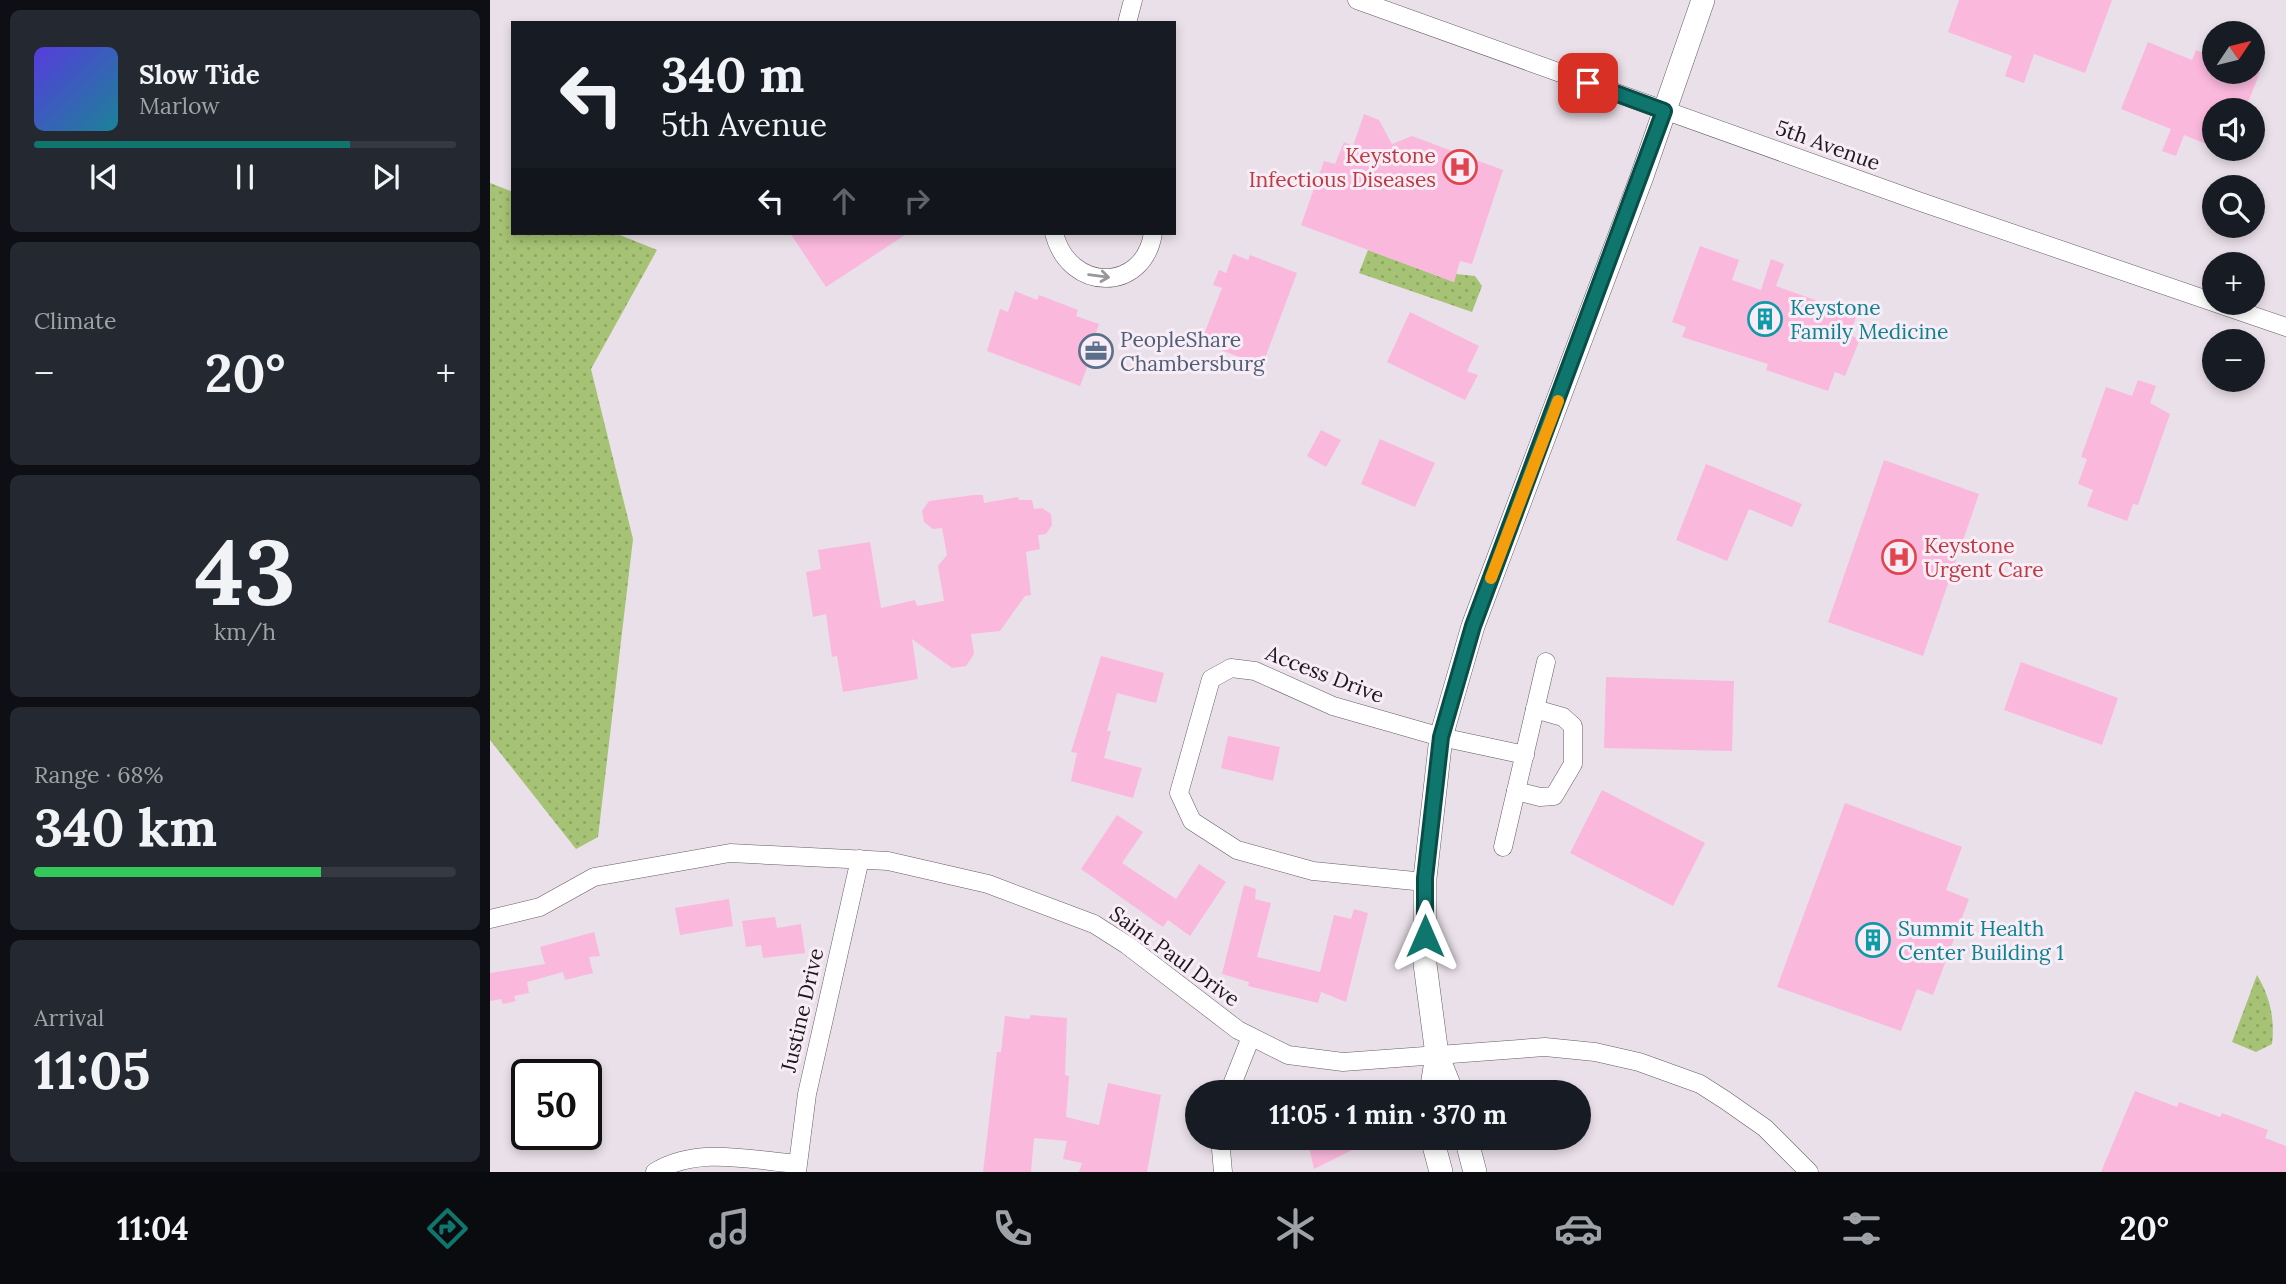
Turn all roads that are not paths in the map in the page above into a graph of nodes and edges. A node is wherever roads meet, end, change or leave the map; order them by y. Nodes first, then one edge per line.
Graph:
1 (1133, 0) edge
2 (1357, 0) edge
3 (1703, 0) edge
4 (1128, 21) edge
5 (1664, 111) junction
6 (1055, 235) edge
7 (1152, 235) edge
8 (2286, 327) edge
9 (1546, 662) dead end
10 (1535, 709) junction
11 (1441, 737) junction
12 (1525, 755) junction
13 (1516, 791) junction
14 (1503, 847) dead end
15 (860, 859) junction
16 (1425, 882) junction
17 (490, 919) edge
18 (1251, 1037) junction
19 (1437, 1055) junction
20 (1234, 1080) edge
21 (1433, 1080) edge
22 (1446, 1080) edge
23 (1221, 1150) edge
24 (1436, 1150) edge
25 (1469, 1150) edge
26 (797, 1168) edge
27 (655, 1172) edge
28 (1223, 1172) edge
29 (1441, 1172) edge
30 (1475, 1172) edge
31 (1809, 1172) edge

1 - 4 street
2 - 5 street, 5th Avenue
3 - 5 main road
5 - 8 street, 5th Avenue
5 - 11 main road
6 -> 7 street
9 - 10 street
10 - 12 street
10 - 13 street
11 - 12 street, Access Drive
11 - 16 main road
11 - 16 street, Access Drive
12 - 13 street
13 - 14 street
15 - 17 street, Saint Paul Drive
15 - 18 street, Saint Paul Drive
15 - 26 street, Justine Drive
16 - 19 main road
18 - 19 street, Saint Paul Drive
18 - 20 street
19 - 21 main road
19 - 22 main road
19 - 31 street, Saint Paul Drive
23 - 28 street
24 - 29 main road
25 - 30 main road
26 - 27 street

